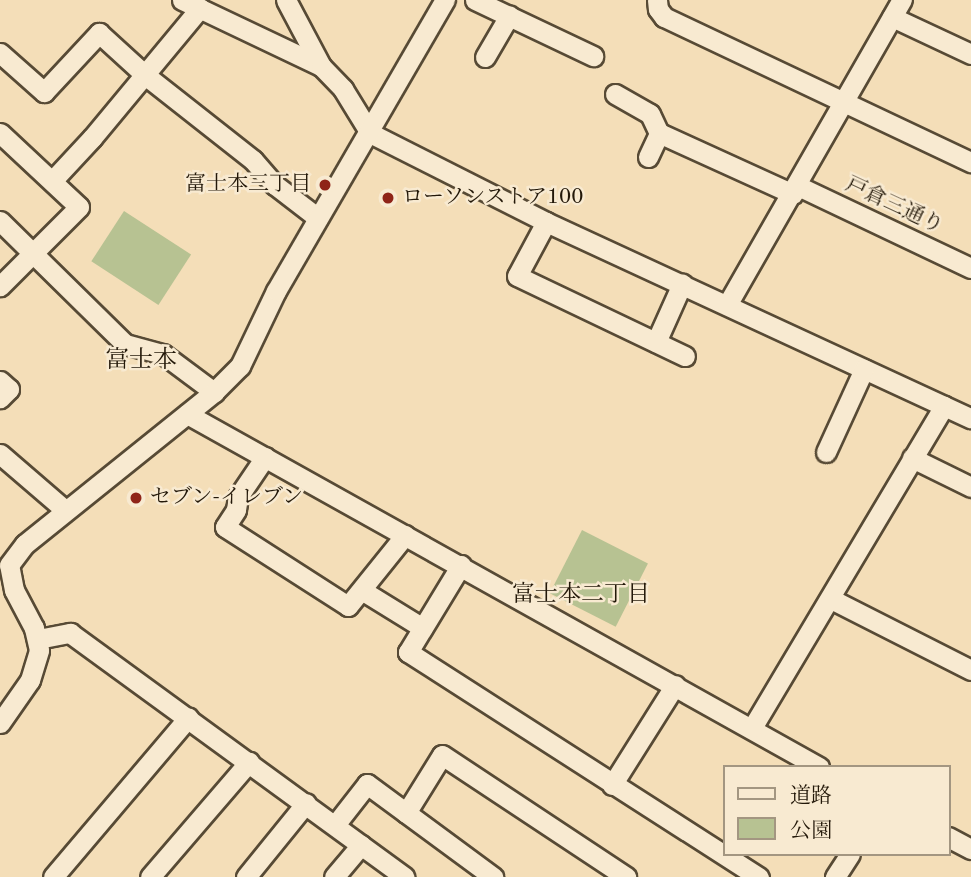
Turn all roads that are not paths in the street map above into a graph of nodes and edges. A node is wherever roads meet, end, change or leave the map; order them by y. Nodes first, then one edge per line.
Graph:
1 (182, 0) edge
2 (286, 0) edge
3 (445, 0) edge
4 (475, 0) edge
5 (657, 0) edge
6 (200, 8) junction
7 (897, 8) edge
8 (509, 16) junction
9 (0, 53) edge
10 (971, 54) edge
11 (593, 56) dead end
12 (485, 57) dead end
13 (321, 66) junction
14 (145, 75) junction
15 (615, 94) dead end
16 (844, 101) junction
17 (0, 133) edge
18 (370, 133) junction
19 (659, 133) junction
20 (648, 157) dead end
21 (971, 162) edge
22 (52, 180) junction
23 (795, 190) junction
24 (318, 218) junction
25 (0, 221) edge
26 (546, 222) junction
27 (32, 253) junction
28 (971, 268) edge
29 (681, 284) junction
30 (0, 286) edge
31 (727, 305) junction
32 (656, 342) junction
33 (685, 356) dead end
34 (864, 369) junction
35 (0, 381) edge
36 (215, 392) junction
37 (0, 398) edge
38 (944, 406) junction
39 (187, 414) junction
40 (971, 418) edge
41 (826, 452) dead end
42 (0, 454) edge
43 (265, 457) junction
44 (912, 458) junction
45 (971, 487) edge
46 (65, 510) junction
47 (405, 535) junction
48 (5, 564) edge
49 (461, 565) junction
50 (363, 591) junction
51 (831, 599) junction
52 (423, 628) junction
53 (38, 639) junction
54 (971, 670) edge
55 (675, 685) junction
56 (188, 718) junction
57 (0, 723) edge
58 (752, 728) junction
59 (249, 762) junction
60 (816, 765) edge
61 (612, 785) junction
62 (306, 803) junction
63 (406, 813) junction
64 (335, 825) junction
65 (950, 838) edge
66 (361, 845) junction
67 (971, 849) edge
68 (722, 854) edge
69 (725, 856) edge
70 (849, 856) edge
71 (53, 877) edge
72 (150, 877) edge
73 (246, 877) edge
74 (334, 877) edge
75 (405, 877) edge
76 (493, 877) edge
77 (626, 877) edge
78 (759, 877) edge
79 (835, 877) edge

1 - 6 street
2 - 13 street
3 - 18 street
4 - 8 street
5 - 16 street
6 - 13 street
6 - 14 street
7 - 10 street
7 - 16 street
8 - 11 street
8 - 12 street
9 - 14 street
13 - 18 street
14 - 22 street
14 - 24 street
15 - 19 street
16 - 21 street
16 - 23 street
17 - 22 street
18 - 24 street
18 - 26 street
19 - 20 street
19 - 23 street, 戸倉三通り
22 - 27 street
23 - 28 street, 戸倉三通り
23 - 31 street
24 - 36 street
25 - 27 street
26 - 29 street
26 - 32 street
27 - 30 street
27 - 36 street
29 - 31 street
29 - 32 street
31 - 34 street
32 - 33 street
34 - 38 street
34 - 41 street
35 - 37 street
36 - 39 street
38 - 40 street
38 - 44 street
39 - 43 street
39 - 46 street
42 - 46 street
43 - 47 street
43 - 50 street
44 - 45 street
44 - 51 street
46 - 48 street
47 - 49 street
47 - 50 street
48 - 53 street
49 - 52 street
49 - 55 street
50 - 52 street
51 - 54 street
51 - 58 street
52 - 61 street
53 - 56 street
53 - 57 street
55 - 58 street
55 - 61 street
56 - 59 street
56 - 71 street
58 - 60 street
59 - 62 street
59 - 72 street
61 - 68 street
62 - 64 street
62 - 73 street
63 - 64 street
63 - 76 street
63 - 77 street
64 - 66 street
65 - 67 street
66 - 74 street
66 - 75 street
69 - 78 street
70 - 79 street

